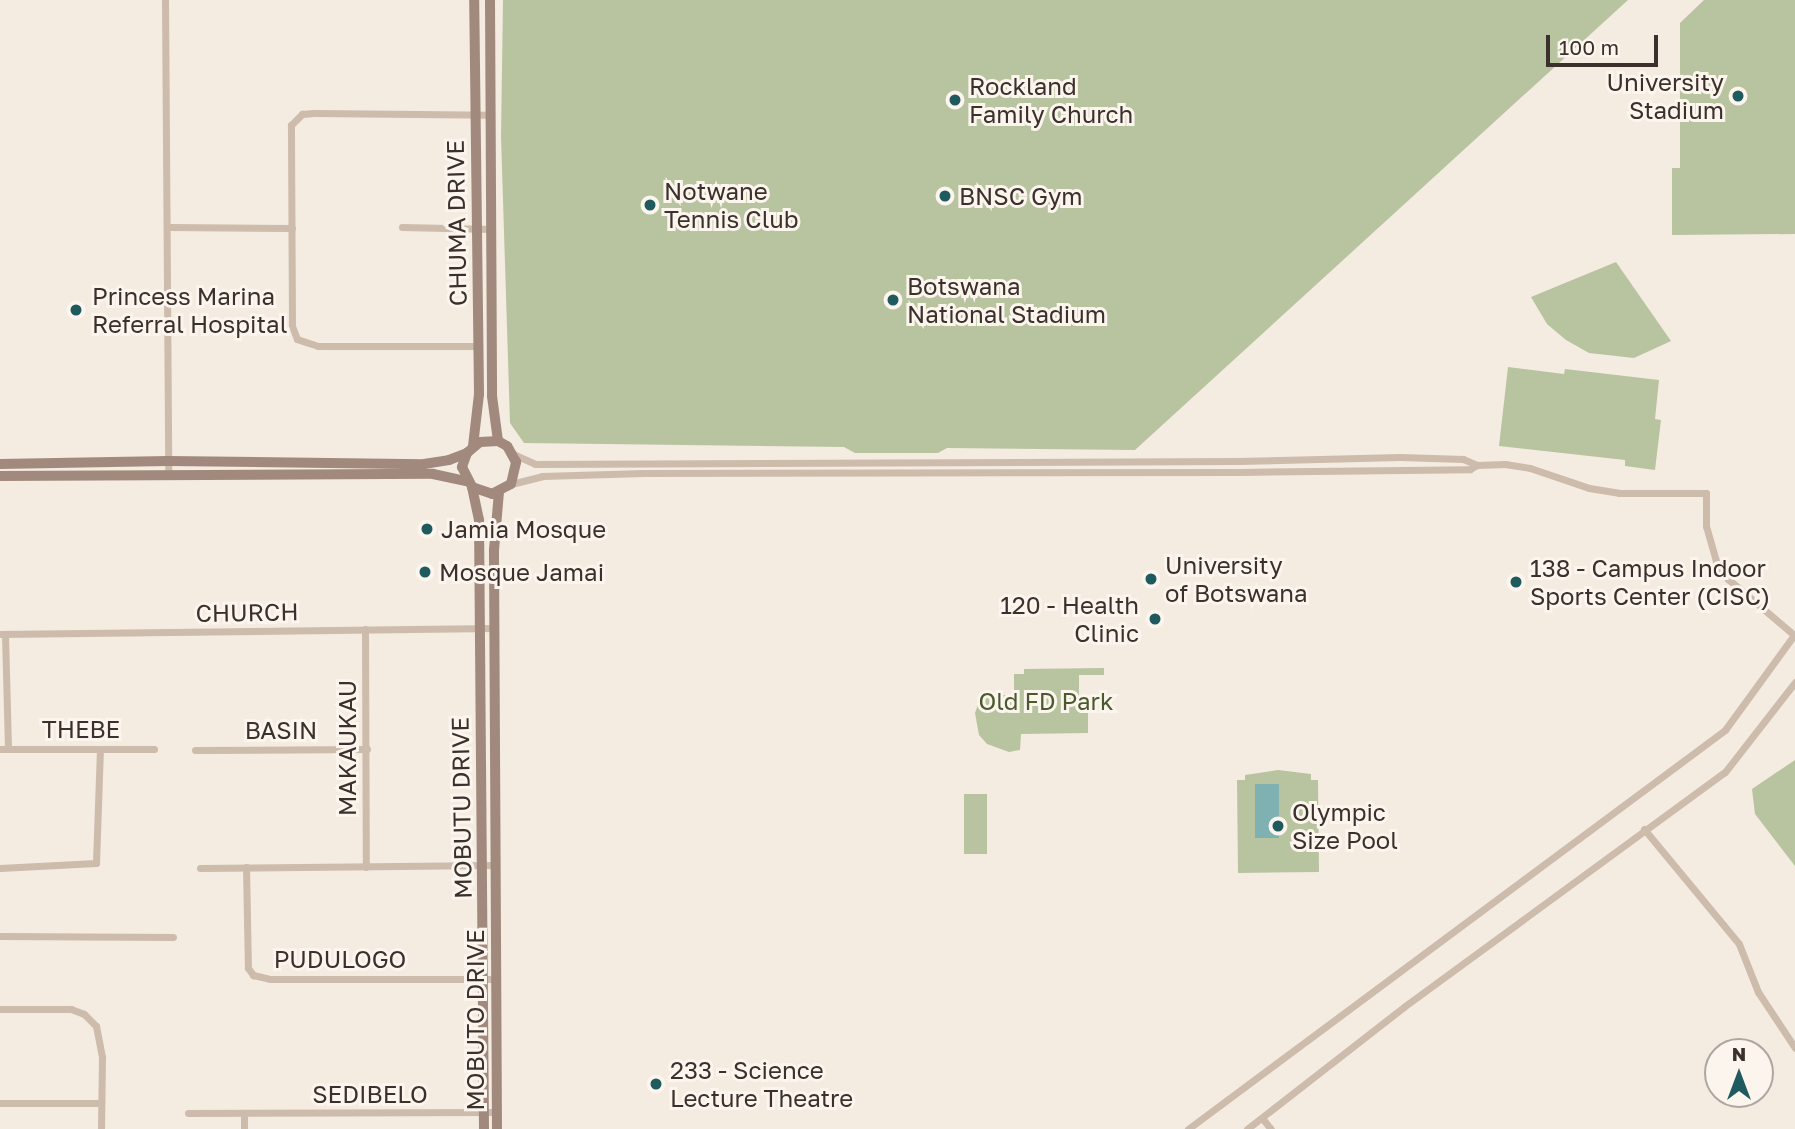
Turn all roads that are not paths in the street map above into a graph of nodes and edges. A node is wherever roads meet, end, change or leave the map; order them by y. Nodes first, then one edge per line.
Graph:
1 (165, 0) edge
2 (474, 0) edge
3 (490, 0) edge
4 (476, 115) junction
5 (491, 115) junction
6 (168, 227) junction
7 (402, 227) dead end
8 (292, 228) junction
9 (477, 228) junction
10 (492, 229) junction
11 (478, 346) junction
12 (498, 442) junction
13 (470, 449) junction
14 (513, 454) junction
15 (1377, 457) junction
16 (168, 461) junction
17 (1238, 461) junction
18 (0, 464) edge
19 (1477, 465) junction
20 (1377, 470) junction
21 (1238, 472) junction
22 (168, 474) junction
23 (0, 477) edge
24 (469, 484) junction
25 (510, 484) junction
26 (499, 492) junction
27 (480, 628) junction
28 (494, 628) junction
29 (365, 629) junction
30 (2, 634) edge
31 (1795, 682) edge
32 (4, 748) edge
33 (100, 749) junction
34 (154, 749) dead end
35 (366, 749) junction
36 (195, 750) dead end
37 (1644, 829) junction
38 (495, 865) junction
39 (483, 866) junction
40 (246, 867) junction
41 (366, 867) junction
42 (0, 868) edge
43 (200, 868) dead end
44 (0, 936) edge
45 (173, 937) dead end
46 (484, 978) junction
47 (496, 979) junction
48 (484, 1000) junction
49 (496, 1000) junction
50 (0, 1009) edge
51 (1795, 1048) edge
52 (0, 1103) edge
53 (101, 1103) junction
54 (484, 1112) junction
55 (497, 1112) junction
56 (188, 1113) dead end
57 (244, 1114) junction
58 (1262, 1118) junction
59 (101, 1129) edge
60 (244, 1129) edge
61 (484, 1129) edge
62 (497, 1129) edge
63 (1188, 1129) edge
64 (1247, 1129) edge
65 (1271, 1129) edge

1 - 6 street
2 - 4 main road, CHUMA DRIVE
3 - 5 main road, CHUMA DRIVE
4 - 5 street
4 - 8 street
4 - 9 main road, CHUMA DRIVE
5 - 10 main road, CHUMA DRIVE
6 - 8 street
6 - 16 street
7 - 9 street
8 - 11 street
9 - 10 street
9 - 11 main road, CHUMA DRIVE
10 - 12 main road, CHUMA DRIVE
11 - 13 main road, CHUMA DRIVE
12 - 13 main road
12 - 14 main road
13 - 16 main road
13 - 24 main road
14 - 17 street
14 - 25 main road
15 - 17 street
15 - 19 street
15 - 20 street
16 - 18 main road
16 - 22 street
17 - 21 street
19 - 20 street
19 - 63 street
20 - 21 street
21 - 25 street
22 - 23 main road
22 - 24 main road
24 - 26 main road
24 - 27 main road, MOBUTU DRIVE
25 - 26 main road
26 - 28 main road, MOBUTO DRIVE
27 - 28 street, CHURCH
27 - 29 street, CHURCH
27 - 39 main road, MOBUTU DRIVE
28 - 38 main road, MOBUTO DRIVE
29 - 30 street, CHURCH
29 - 35 street, MAKAUKAU
30 - 32 street, THEBE
31 - 37 street
32 - 33 street, THEBE
33 - 34 street, THEBE
33 - 42 street
35 - 36 street, BASIN
35 - 41 street, MAKAUKAU
37 - 51 street
37 - 58 street
38 - 39 street
38 - 47 main road, MOBUTO DRIVE
39 - 41 street
39 - 46 main road, MOBUTU DRIVE
40 - 41 street
40 - 43 street
40 - 46 street, PUDULOGO
44 - 45 street
46 - 47 street, PUDULOGO
46 - 48 main road, MOBUTU DRIVE
47 - 49 main road, MOBUTO DRIVE
48 - 49 main road
48 - 54 main road, MOBUTU DRIVE
49 - 55 main road, MOBUTO DRIVE
50 - 53 street
52 - 53 street
53 - 59 street
54 - 55 street, SEDIBELO
54 - 57 street, SEDIBELO
54 - 61 main road, MOBUTU DRIVE
55 - 62 main road, MOBUTO DRIVE
56 - 57 street, SEDIBELO
57 - 60 street
58 - 64 street
58 - 65 street

